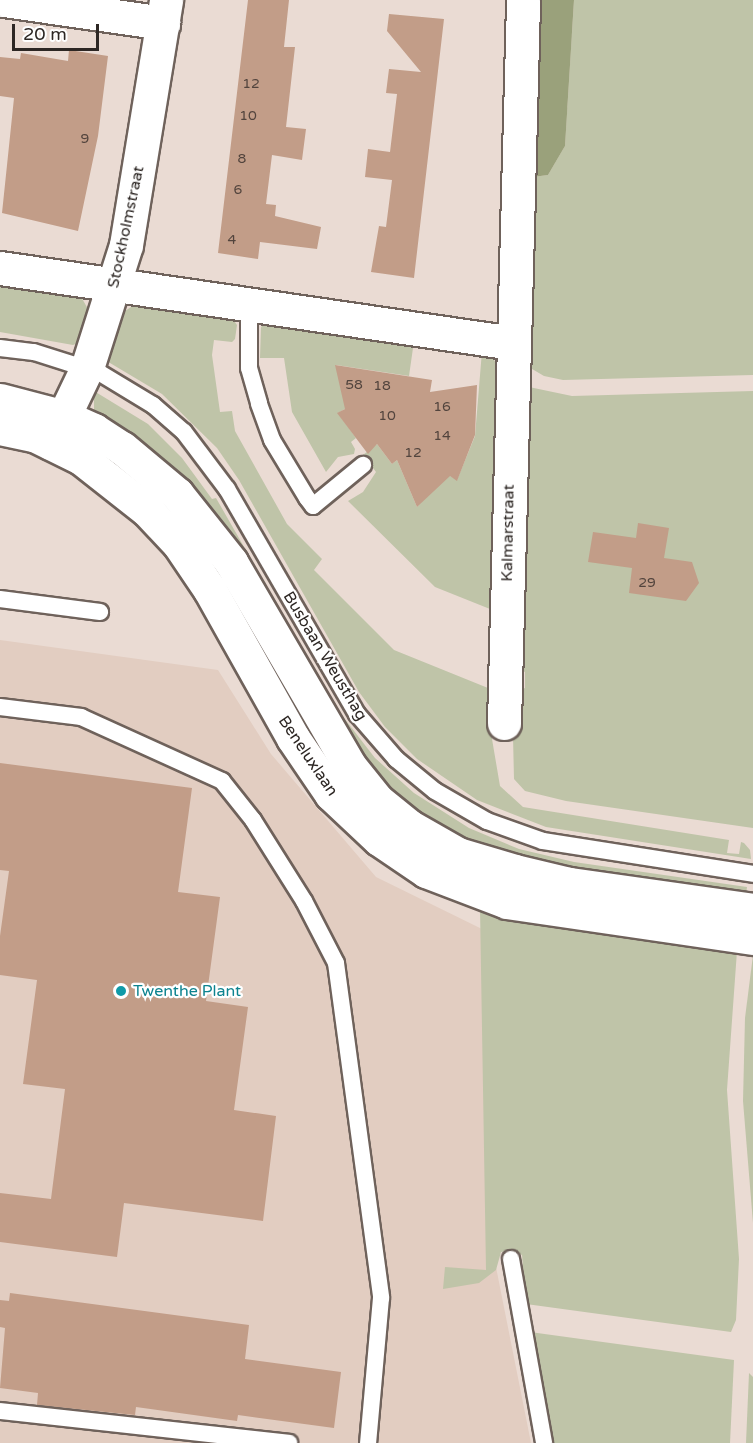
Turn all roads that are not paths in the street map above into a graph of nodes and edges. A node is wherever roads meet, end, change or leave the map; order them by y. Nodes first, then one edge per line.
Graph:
1 (4, 0) edge
2 (523, 0) edge
3 (165, 11) edge
4 (0, 268) edge
5 (115, 287) junction
6 (249, 305) junction
7 (513, 343) junction
8 (0, 348) edge
9 (87, 368) junction
10 (0, 400) edge
11 (0, 428) edge
12 (58, 430) junction
13 (363, 465) dead end
14 (0, 599) edge
15 (100, 612) dead end
16 (0, 707) edge
17 (504, 723) dead end
18 (753, 874) edge
19 (753, 910) edge
20 (753, 938) edge
21 (511, 1259) dead end
22 (0, 1411) edge
23 (289, 1443) edge
24 (368, 1443) edge
25 (544, 1443) edge

1 - 3 street
2 - 7 street, Kalmarstraat
3 - 5 street, Stockholmstraat
4 - 5 street
5 - 6 street
5 - 9 street, Stockholmstraat
6 - 7 street
6 - 13 lane
7 - 17 street, Kalmarstraat
8 - 9 lane, Busbaan Weusthag
9 - 12 street, Stockholmstraat
9 - 18 lane, Busbaan Weusthag
10 - 12 street, Beneluxlaan
11 - 12 street, Beneluxlaan
12 - 19 street, Beneluxlaan
12 - 20 street, Beneluxlaan
14 - 15 lane
16 - 24 lane
21 - 25 lane
22 - 23 lane

